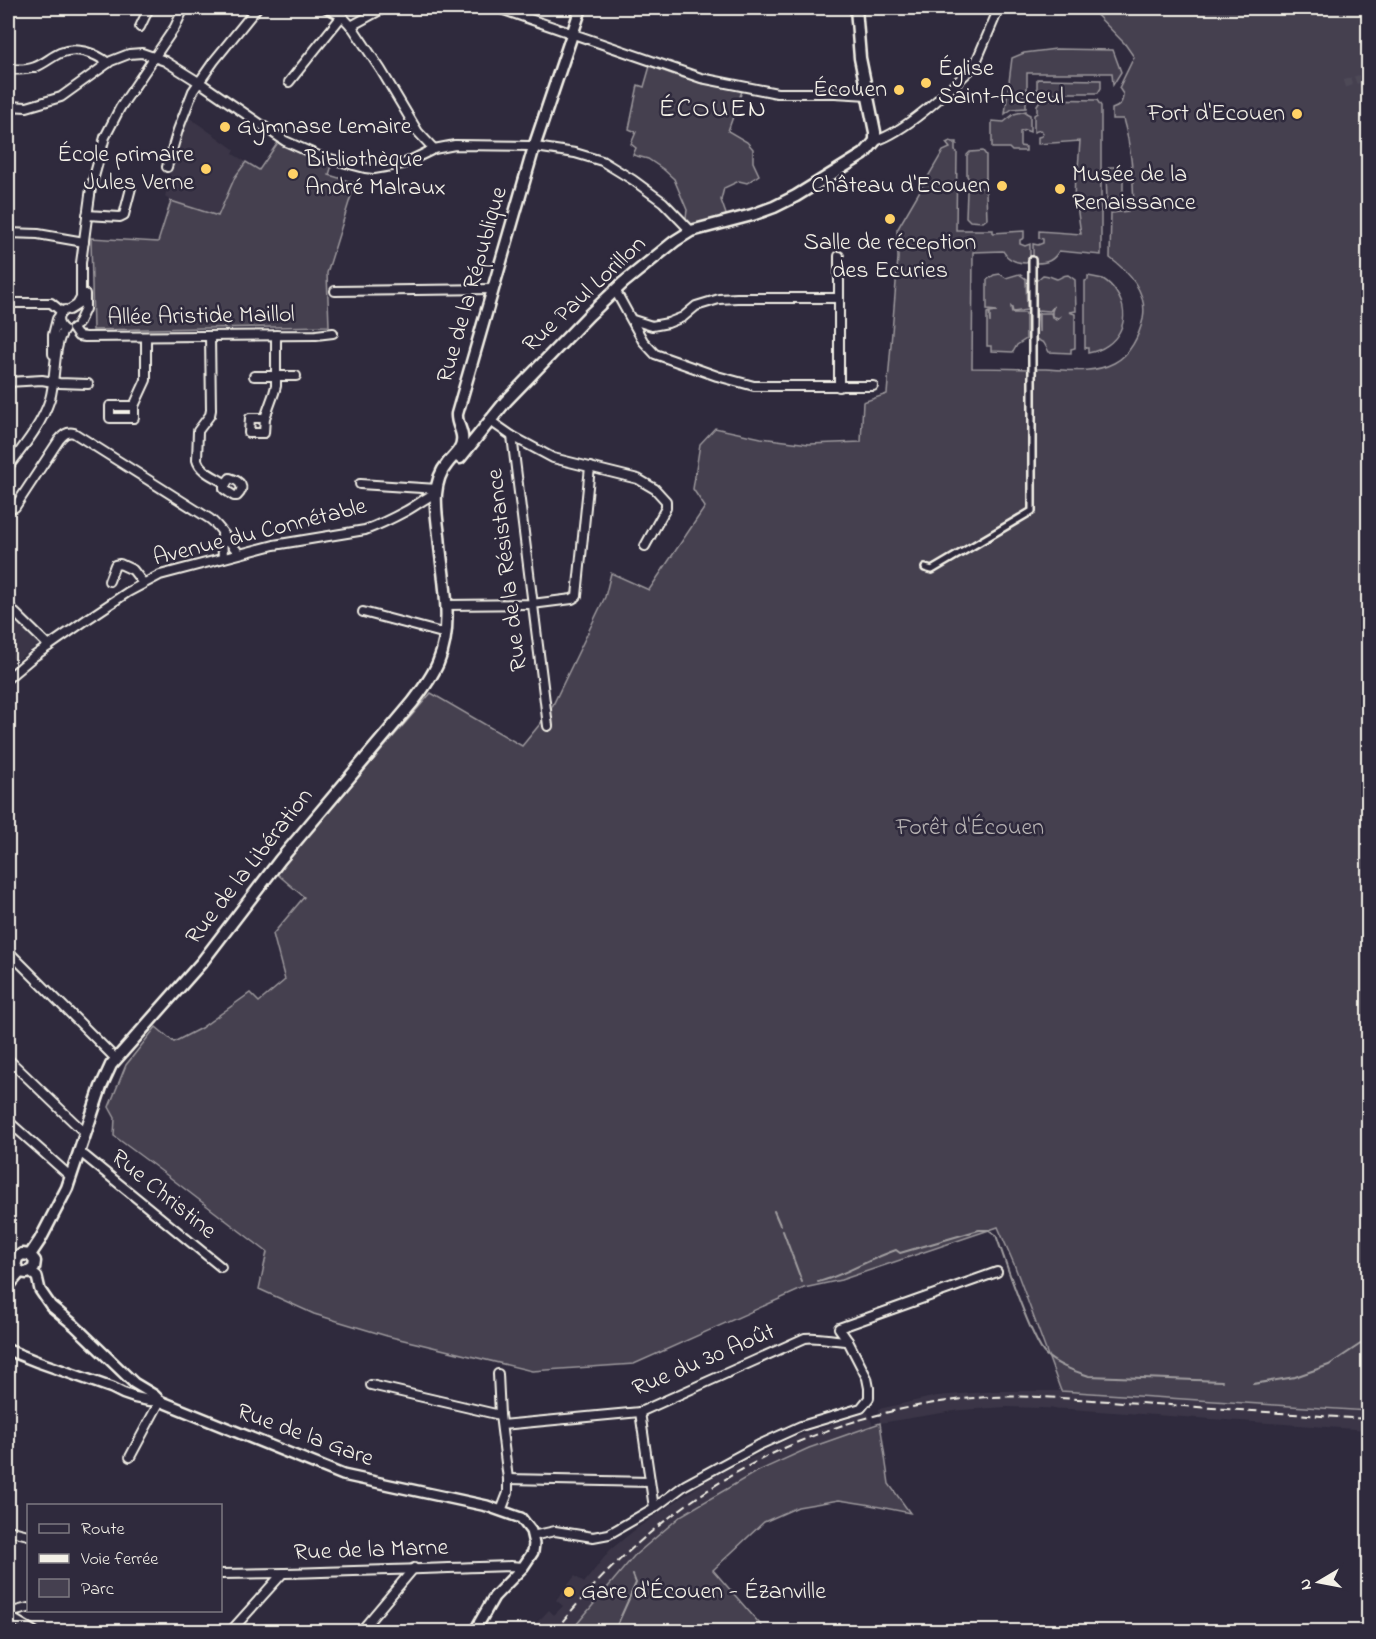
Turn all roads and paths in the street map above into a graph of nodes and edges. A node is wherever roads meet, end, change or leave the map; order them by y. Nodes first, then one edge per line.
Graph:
1 (149, 8) edge
2 (184, 8) edge
3 (257, 8) edge
4 (326, 8) edge
5 (384, 8) edge
6 (498, 8) edge
7 (581, 8) edge
8 (856, 8) edge
9 (999, 8) edge
10 (342, 16) junction
11 (351, 26) junction
12 (140, 27) dead end
13 (573, 33) junction
14 (154, 58) junction
15 (108, 63) junction
16 (8, 69) edge
17 (199, 82) junction
18 (289, 82) dead end
19 (868, 95) junction
20 (8, 106) edge
21 (875, 141) junction
22 (534, 147) junction
23 (434, 149) junction
24 (167, 167) dead end
25 (131, 188) dead end
26 (87, 215) junction
27 (691, 231) junction
28 (8, 233) edge
29 (84, 242) junction
30 (838, 256) dead end
31 (1032, 260) dead end
32 (493, 289) junction
33 (615, 290) junction
34 (335, 291) dead end
35 (839, 298) junction
36 (8, 303) edge
37 (63, 313) junction
38 (633, 320) junction
39 (76, 326) junction
40 (64, 330) junction
41 (333, 333) dead end
42 (276, 335) junction
43 (210, 336) junction
44 (146, 337) junction
45 (55, 370) junction
46 (254, 376) dead end
47 (276, 376) junction
48 (296, 376) dead end
49 (8, 382) edge
50 (54, 382) junction
51 (88, 384) dead end
52 (873, 386) dead end
53 (839, 387) junction
54 (8, 391) edge
55 (134, 406) dead end
56 (265, 418) dead end
57 (489, 420) junction
58 (462, 434) junction
59 (478, 435) junction
60 (512, 436) junction
61 (8, 467) edge
62 (590, 467) junction
63 (226, 484) dead end
64 (360, 484) dead end
65 (436, 491) junction
66 (15, 507) dead end
67 (222, 533) junction
68 (645, 546) dead end
69 (239, 554) junction
70 (223, 558) junction
71 (925, 568) dead end
72 (109, 581) dead end
73 (143, 583) junction
74 (532, 604) junction
75 (446, 605) junction
76 (8, 606) edge
77 (363, 612) dead end
78 (446, 634) junction
79 (49, 646) junction
80 (8, 678) edge
81 (548, 726) dead end
82 (8, 951) edge
83 (8, 1059) edge
84 (116, 1059) junction
85 (8, 1120) edge
86 (85, 1133) junction
87 (79, 1153) junction
88 (71, 1177) junction
89 (30, 1255) junction
90 (221, 1267) dead end
91 (25, 1272) junction
92 (997, 1272) dead end
93 (8, 1286) edge
94 (848, 1341) junction
95 (8, 1350) edge
96 (498, 1374) dead end
97 (134, 1383) junction
98 (371, 1385) dead end
99 (112, 1388) junction
100 (160, 1401) junction
101 (640, 1412) junction
102 (500, 1415) junction
103 (502, 1425) junction
104 (130, 1457) dead end
105 (508, 1479) junction
106 (650, 1482) junction
107 (654, 1508) junction
108 (501, 1510) junction
109 (8, 1530) edge
110 (27, 1535) edge
111 (532, 1536) junction
112 (523, 1567) junction
113 (414, 1568) junction
114 (222, 1574) edge
115 (282, 1574) junction
116 (27, 1608) edge
117 (8, 1614) edge
118 (34, 1632) edge
119 (230, 1632) edge
120 (360, 1632) edge
121 (474, 1632) edge

1 - 12 street
2 - 14 street
3 - 17 street
4 - 10 street
5 - 11 street
6 - 13 street
7 - 13 main road, Rue de la République
8 - 19 main road
9 - 21 street
10 - 11 street
10 - 18 street
11 - 23 street
13 - 19 street
13 - 22 main road, Rue de la République
14 - 15 street
14 - 17 street
14 - 26 street
15 - 16 street
15 - 20 street
17 - 23 street
17 - 24 street
19 - 21 main road
21 - 27 main road, Rue Paul Lorillon
22 - 23 street
22 - 27 street
22 - 32 main road, Rue de la République
25 - 26 street
26 - 29 street
27 - 33 main road, Rue Paul Lorillon
28 - 29 street
29 - 37 street
29 - 39 street
30 - 35 street
31 - 71 street
32 - 34 street
32 - 58 main road, Rue de la République
33 - 38 street
33 - 57 main road, Rue Paul Lorillon
35 - 38 street
35 - 53 street
36 - 37 street
37 - 39 street
37 - 40 street
37 - 45 street
38 - 53 street
39 - 40 street
39 - 44 street, Allée Aristide Maillol
40 - 45 street
41 - 42 street, Allée Aristide Maillol
42 - 43 street, Allée Aristide Maillol
42 - 47 street
43 - 44 street, Allée Aristide Maillol
43 - 63 street
44 - 55 street
45 - 50 street
46 - 47 street
47 - 48 street
47 - 56 street
49 - 50 street
49 - 54 street
50 - 51 street
50 - 61 street
52 - 53 street
57 - 59 main road, Rue Paul Lorillon
57 - 60 street, Rue de la Résistance
58 - 59 street
58 - 65 main road
59 - 65 main road, Rue Paul Lorillon
60 - 62 street
60 - 74 street, Rue de la Résistance
62 - 68 street
62 - 74 street
64 - 65 street
65 - 69 street, Avenue du Connétable
65 - 75 main road, Rue de la Libération
66 - 67 street
67 - 69 street
67 - 70 street
69 - 70 street, Avenue du Connétable
70 - 73 street, Avenue du Connétable
72 - 73 street
73 - 79 street, Avenue du Connétable
74 - 75 street
74 - 81 street, Rue de la Résistance
75 - 78 main road, Rue de la Libération
76 - 79 street
77 - 78 street
78 - 84 main road, Rue de la Libération
79 - 80 street, Avenue du Connétable
82 - 84 street
83 - 86 street
84 - 86 main road, Rue de la Libération
85 - 88 street
86 - 87 main road, Rue de la Libération
87 - 88 main road, Rue de la Libération
87 - 90 street, Rue Christine
88 - 89 main road, Rue de la Libération
89 - 91 main road
89 - 91 main road
91 - 93 main road
91 - 97 street, Rue de la Gare
92 - 94 street
94 - 101 street, Rue du 30 Août
94 - 107 street
95 - 99 street
96 - 102 street
97 - 99 street
97 - 100 street, Rue de la Gare
98 - 102 street
99 - 100 street
100 - 104 street
100 - 108 street, Rue de la Gare
101 - 103 street, Rue du 30 Août
101 - 106 street
102 - 103 street
103 - 105 street
105 - 106 street
105 - 108 street
106 - 107 street
107 - 111 street
108 - 111 street, Rue de la Gare
109 - 110 street
111 - 112 street
112 - 113 street, Rue de la Marne
112 - 121 street
113 - 115 street, Rue de la Marne
113 - 120 street
114 - 115 street, Rue de la Marne
115 - 119 street
116 - 117 street
117 - 118 street

